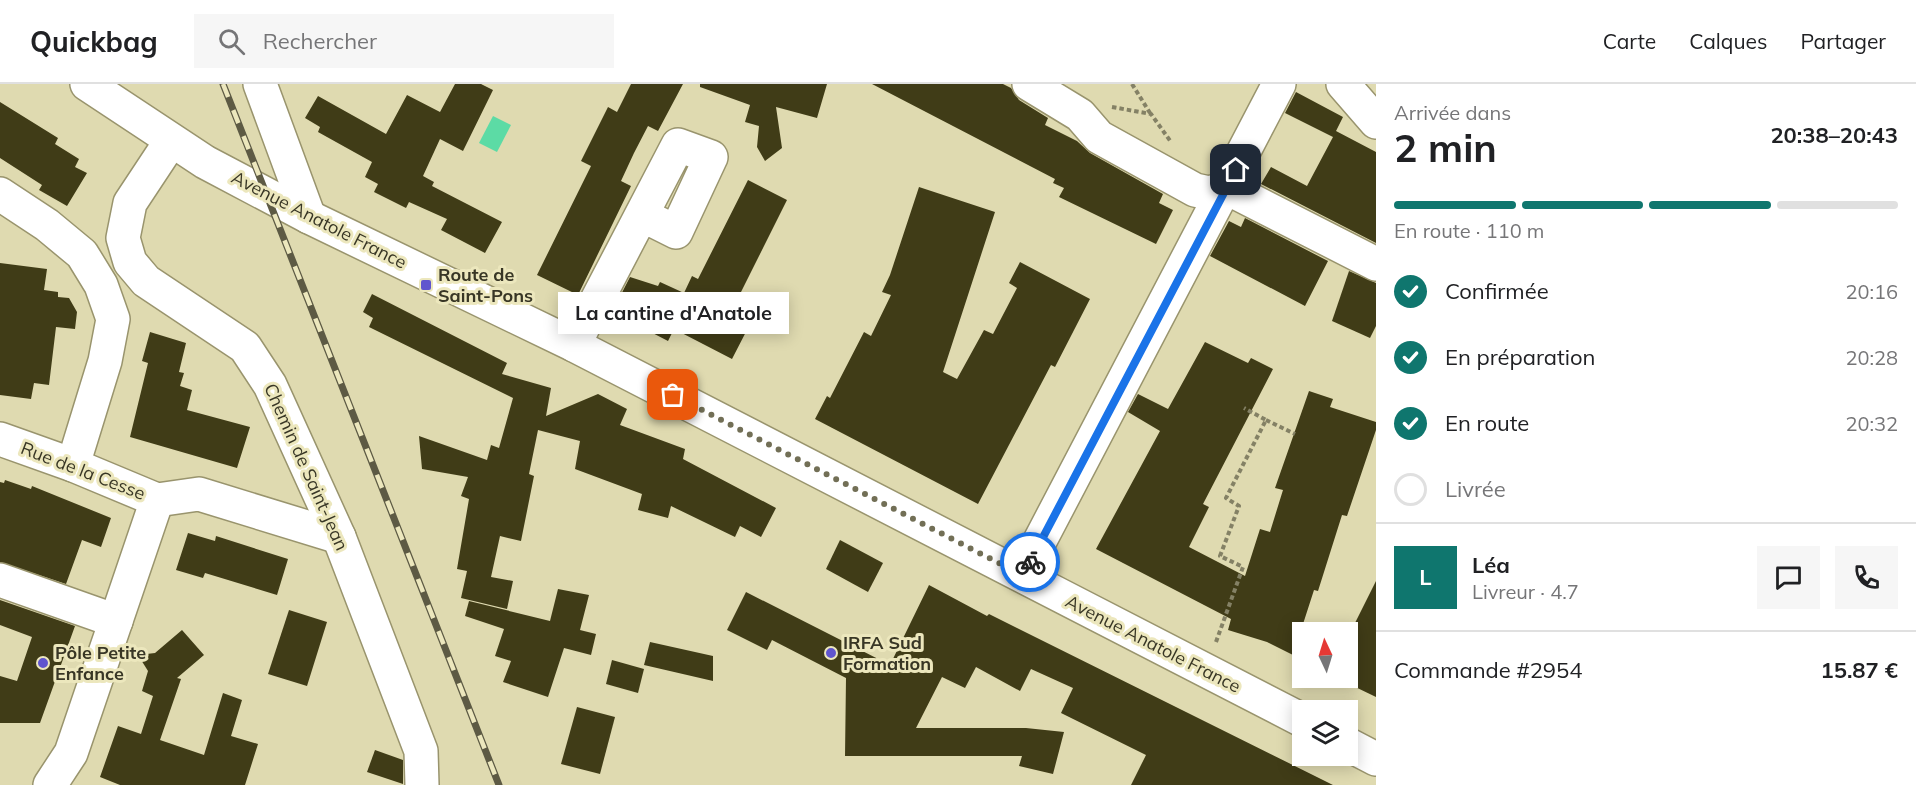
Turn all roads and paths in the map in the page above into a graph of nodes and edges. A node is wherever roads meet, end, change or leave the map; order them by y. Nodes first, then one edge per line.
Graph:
1 (260, 84) edge
2 (1029, 84) edge
3 (1132, 84) edge
4 (1279, 84) edge
5 (1343, 84) edge
6 (97, 89) edge
7 (1151, 114) dead end
8 (1376, 122) edge
9 (171, 141) junction
10 (1227, 188) junction
11 (0, 194) edge
12 (642, 215) dead end
13 (309, 217) junction
14 (1376, 264) edge
15 (574, 345) junction
16 (1244, 408) dead end
17 (1266, 420) junction
18 (1295, 434) dead end
19 (0, 440) edge
20 (73, 465) junction
21 (157, 500) junction
22 (339, 537) junction
23 (1022, 575) junction
24 (0, 580) edge
25 (116, 621) junction
26 (1206, 671) junction
27 (1292, 715) edge
28 (1358, 750) edge
29 (1376, 759) edge
30 (50, 785) edge
31 (422, 785) edge

1 - 13 street
2 - 10 street
3 - 7 path
4 - 10 street
5 - 8 street
6 - 9 street, Avenue Anatole France
9 - 13 street, Avenue Anatole France
9 - 22 street, Chemin de Saint-Jean
10 - 14 street
10 - 23 street
11 - 20 street
12 - 15 street
13 - 15 street, Avenue Anatole France
15 - 23 street, Avenue Anatole France
16 - 17 path
17 - 18 path
17 - 26 path
19 - 20 street, Rue de la Cesse
20 - 21 street, Rue de la Cesse
21 - 22 street, Rue de la Cesse
21 - 25 street
22 - 31 street, Chemin de Saint-Jean
23 - 26 street, Avenue Anatole France
24 - 25 street
25 - 30 street
26 - 27 street, Avenue Anatole France
28 - 29 street

